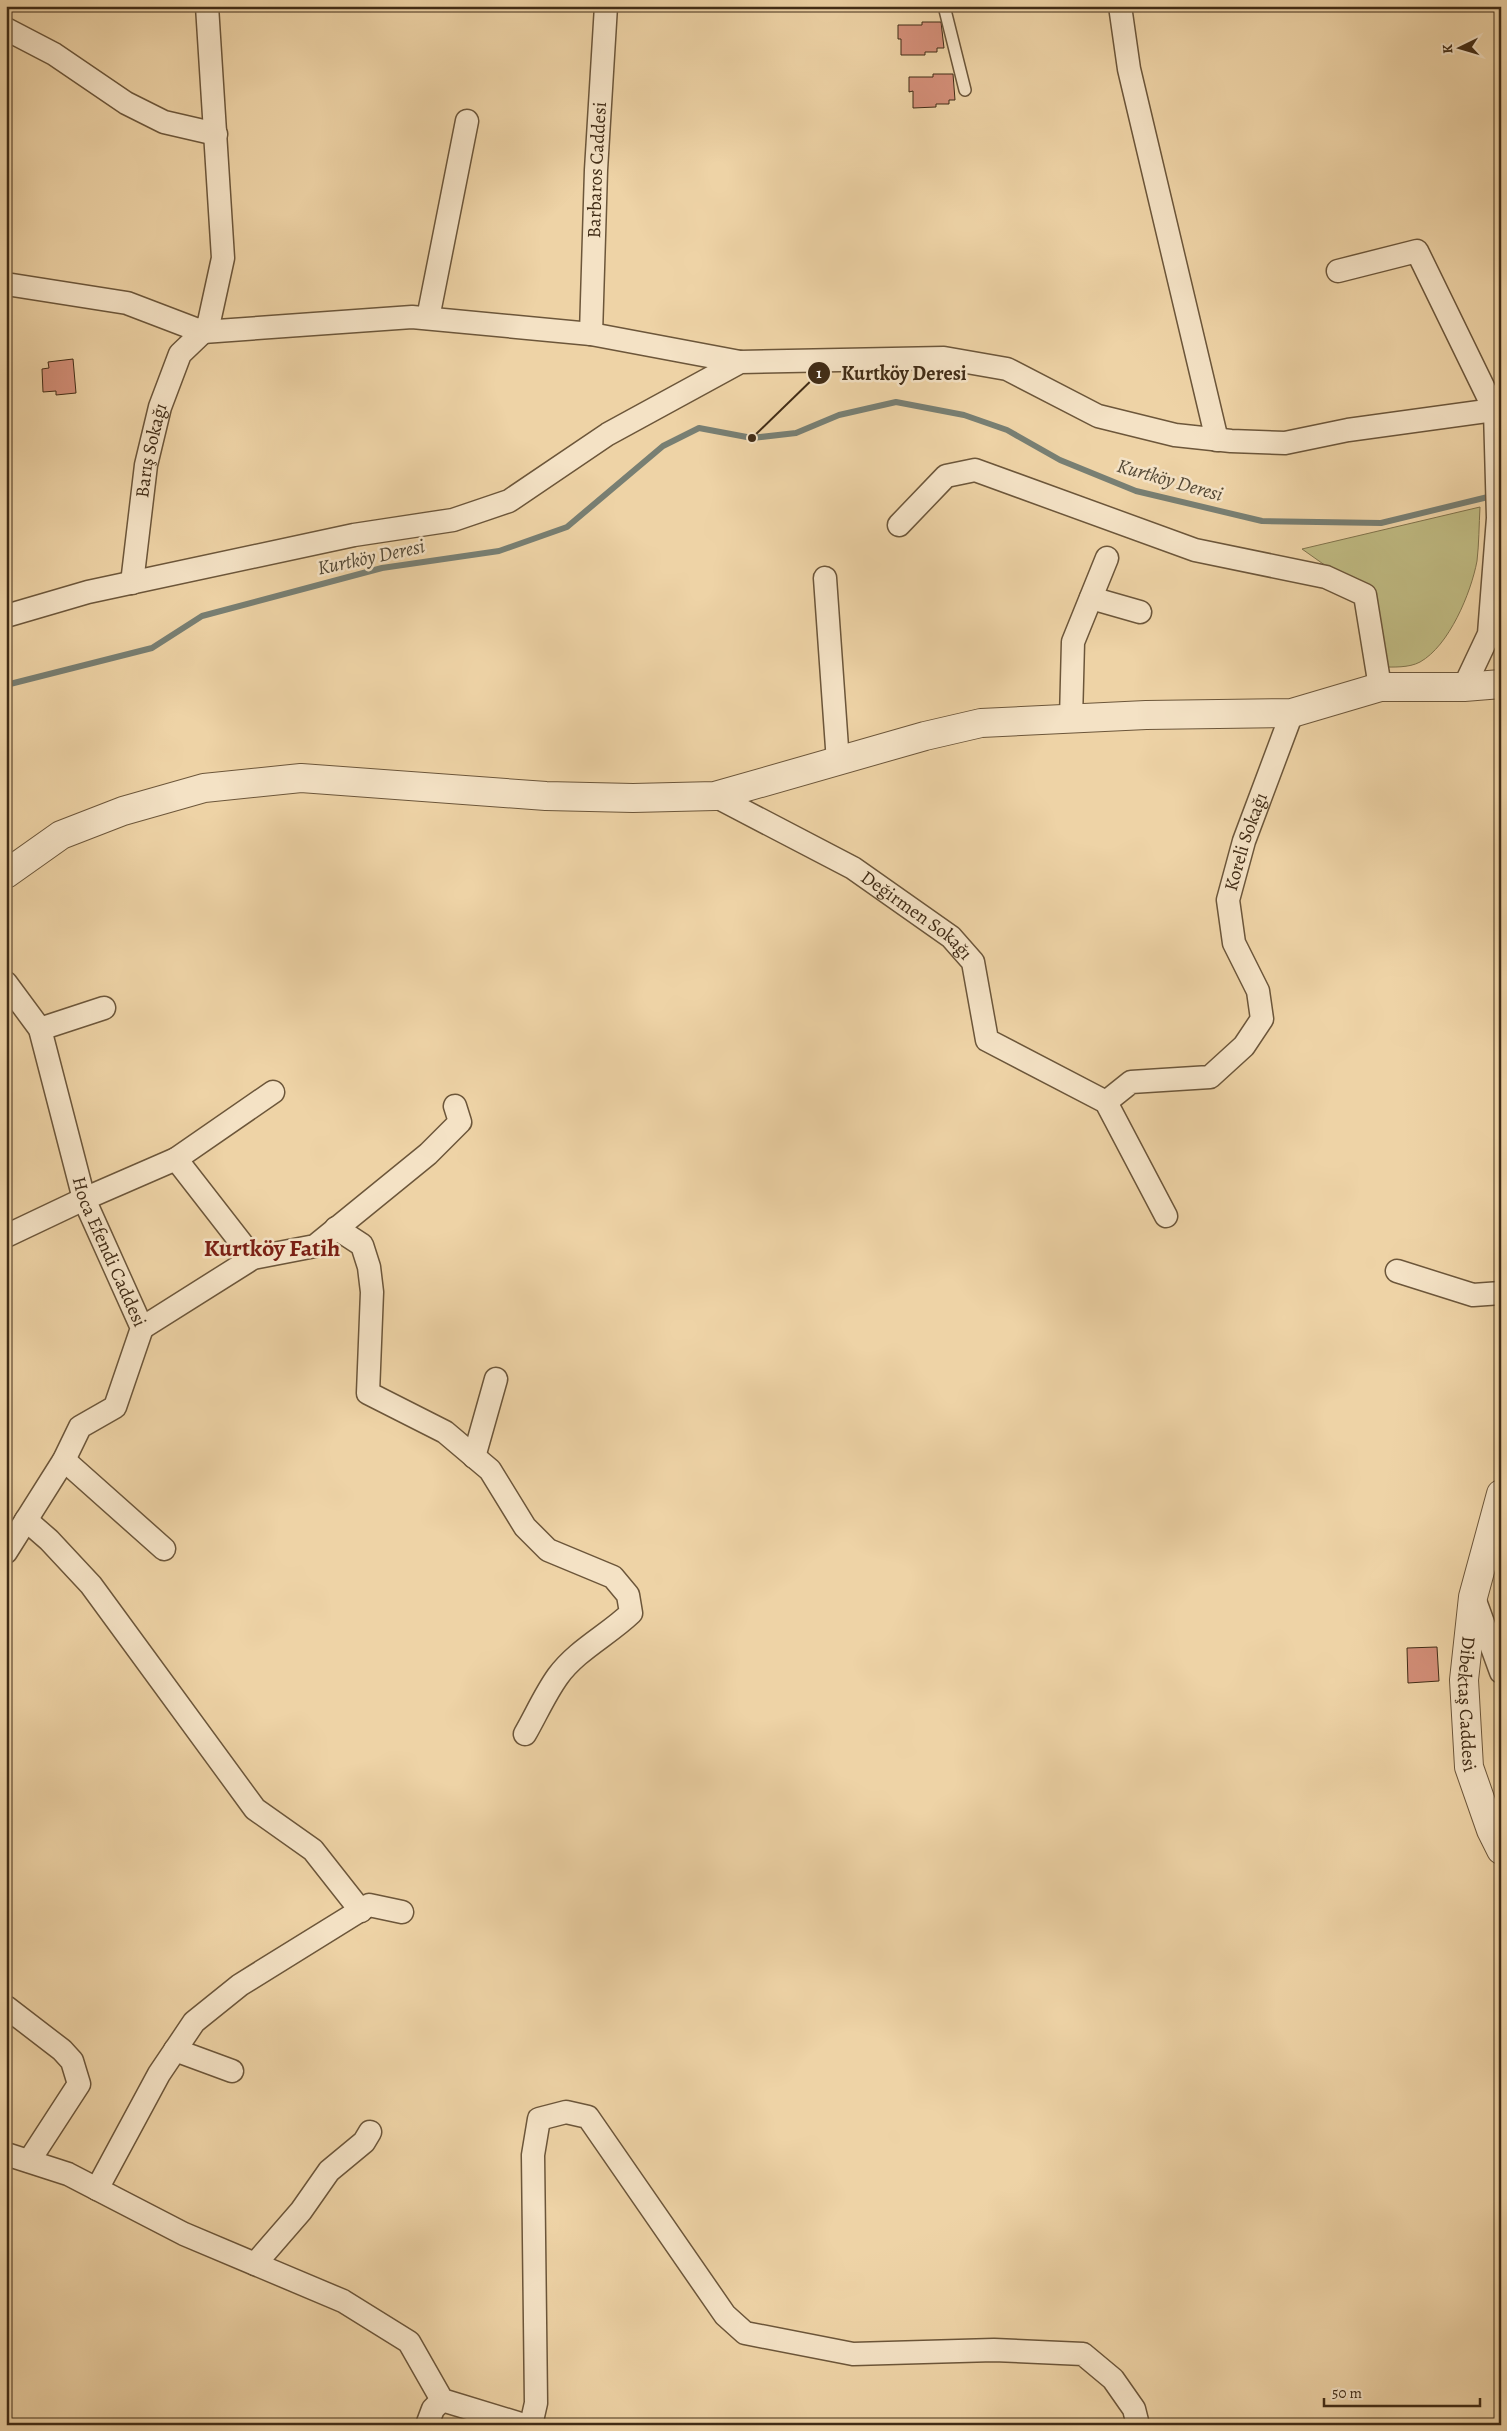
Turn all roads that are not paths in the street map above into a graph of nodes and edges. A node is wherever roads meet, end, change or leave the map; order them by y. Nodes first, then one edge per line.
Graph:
1 (207, 6) edge
2 (606, 6) edge
3 (944, 6) edge
4 (1120, 6) edge
5 (6, 30) edge
6 (965, 90) dead end
7 (467, 122) dead end
8 (216, 134) junction
9 (1338, 271) dead end
10 (6, 284) edge
11 (428, 318) junction
12 (203, 332) junction
13 (592, 334) junction
14 (740, 362) junction
15 (1498, 410) edge
16 (1217, 440) junction
17 (899, 525) dead end
18 (1107, 558) dead end
19 (825, 578) dead end
20 (132, 582) junction
21 (1091, 598) junction
22 (1140, 612) dead end
23 (6, 616) edge
24 (1501, 684) edge
25 (1380, 687) junction
26 (1464, 687) junction
27 (1292, 713) junction
28 (1071, 719) junction
29 (838, 762) junction
30 (715, 796) junction
31 (6, 874) edge
32 (6, 983) edge
33 (104, 1008) dead end
34 (40, 1029) junction
35 (273, 1092) dead end
36 (1106, 1102) junction
37 (455, 1106) dead end
38 (176, 1160) junction
39 (84, 1199) junction
40 (1166, 1216) dead end
41 (336, 1228) junction
42 (6, 1236) edge
43 (253, 1258) junction
44 (1397, 1271) dead end
45 (1501, 1293) edge
46 (142, 1328) junction
47 (496, 1379) dead end
48 (474, 1457) junction
49 (64, 1460) junction
50 (1501, 1494) edge
51 (26, 1520) junction
52 (164, 1549) dead end
53 (6, 1552) edge
54 (1473, 1597) junction
55 (1501, 1672) edge
56 (525, 1734) dead end
57 (1501, 1850) edge
58 (361, 1911) junction
59 (402, 1912) dead end
60 (6, 2007) edge
61 (175, 2050) junction
62 (232, 2072) dead end
63 (370, 2132) dead end
64 (6, 2154) edge
65 (29, 2161) junction
66 (97, 2189) junction
67 (255, 2264) junction
68 (442, 2400) junction
69 (427, 2425) edge
70 (524, 2425) edge
71 (531, 2425) edge
72 (1138, 2425) edge

1 - 8 street
2 - 13 street, Barbaros Caddesi
3 - 6 lane
4 - 16 street
5 - 8 street
7 - 11 street
8 - 12 street
9 - 15 street
10 - 12 street
11 - 12 street
11 - 13 street
12 - 20 street, Barış Sokağı
13 - 14 street
14 - 16 street
14 - 20 street
15 - 16 street
15 - 26 street
17 - 25 street
18 - 21 street
19 - 29 street
20 - 23 street
21 - 22 street
21 - 28 street
24 - 26 street
25 - 26 street
25 - 27 street
27 - 28 street
27 - 36 street, Koreli Sokağı
28 - 29 street
29 - 30 street
30 - 31 street
30 - 36 street, Değirmen Sokağı
32 - 34 street, Hoca Efendi Caddesi
33 - 34 street
34 - 39 street, Hoca Efendi Caddesi
35 - 38 street
36 - 40 street
37 - 41 street
38 - 39 street
38 - 43 street
39 - 42 street
39 - 46 street, Hoca Efendi Caddesi
41 - 43 street
41 - 48 street
43 - 46 street
44 - 45 street
46 - 49 street, Hoca Efendi Caddesi
47 - 48 street
48 - 56 street
49 - 51 street, Hoca Efendi Caddesi
49 - 52 street
50 - 54 street, Dibektaş Caddesi
51 - 53 street, Hoca Efendi Caddesi
51 - 58 street
54 - 55 street
54 - 57 street, Dibektaş Caddesi
58 - 59 street
58 - 61 street
60 - 65 street
61 - 62 street
61 - 66 street
63 - 67 street
64 - 65 street
65 - 66 street
66 - 67 street
67 - 68 street
68 - 69 street
68 - 70 street
71 - 72 street

